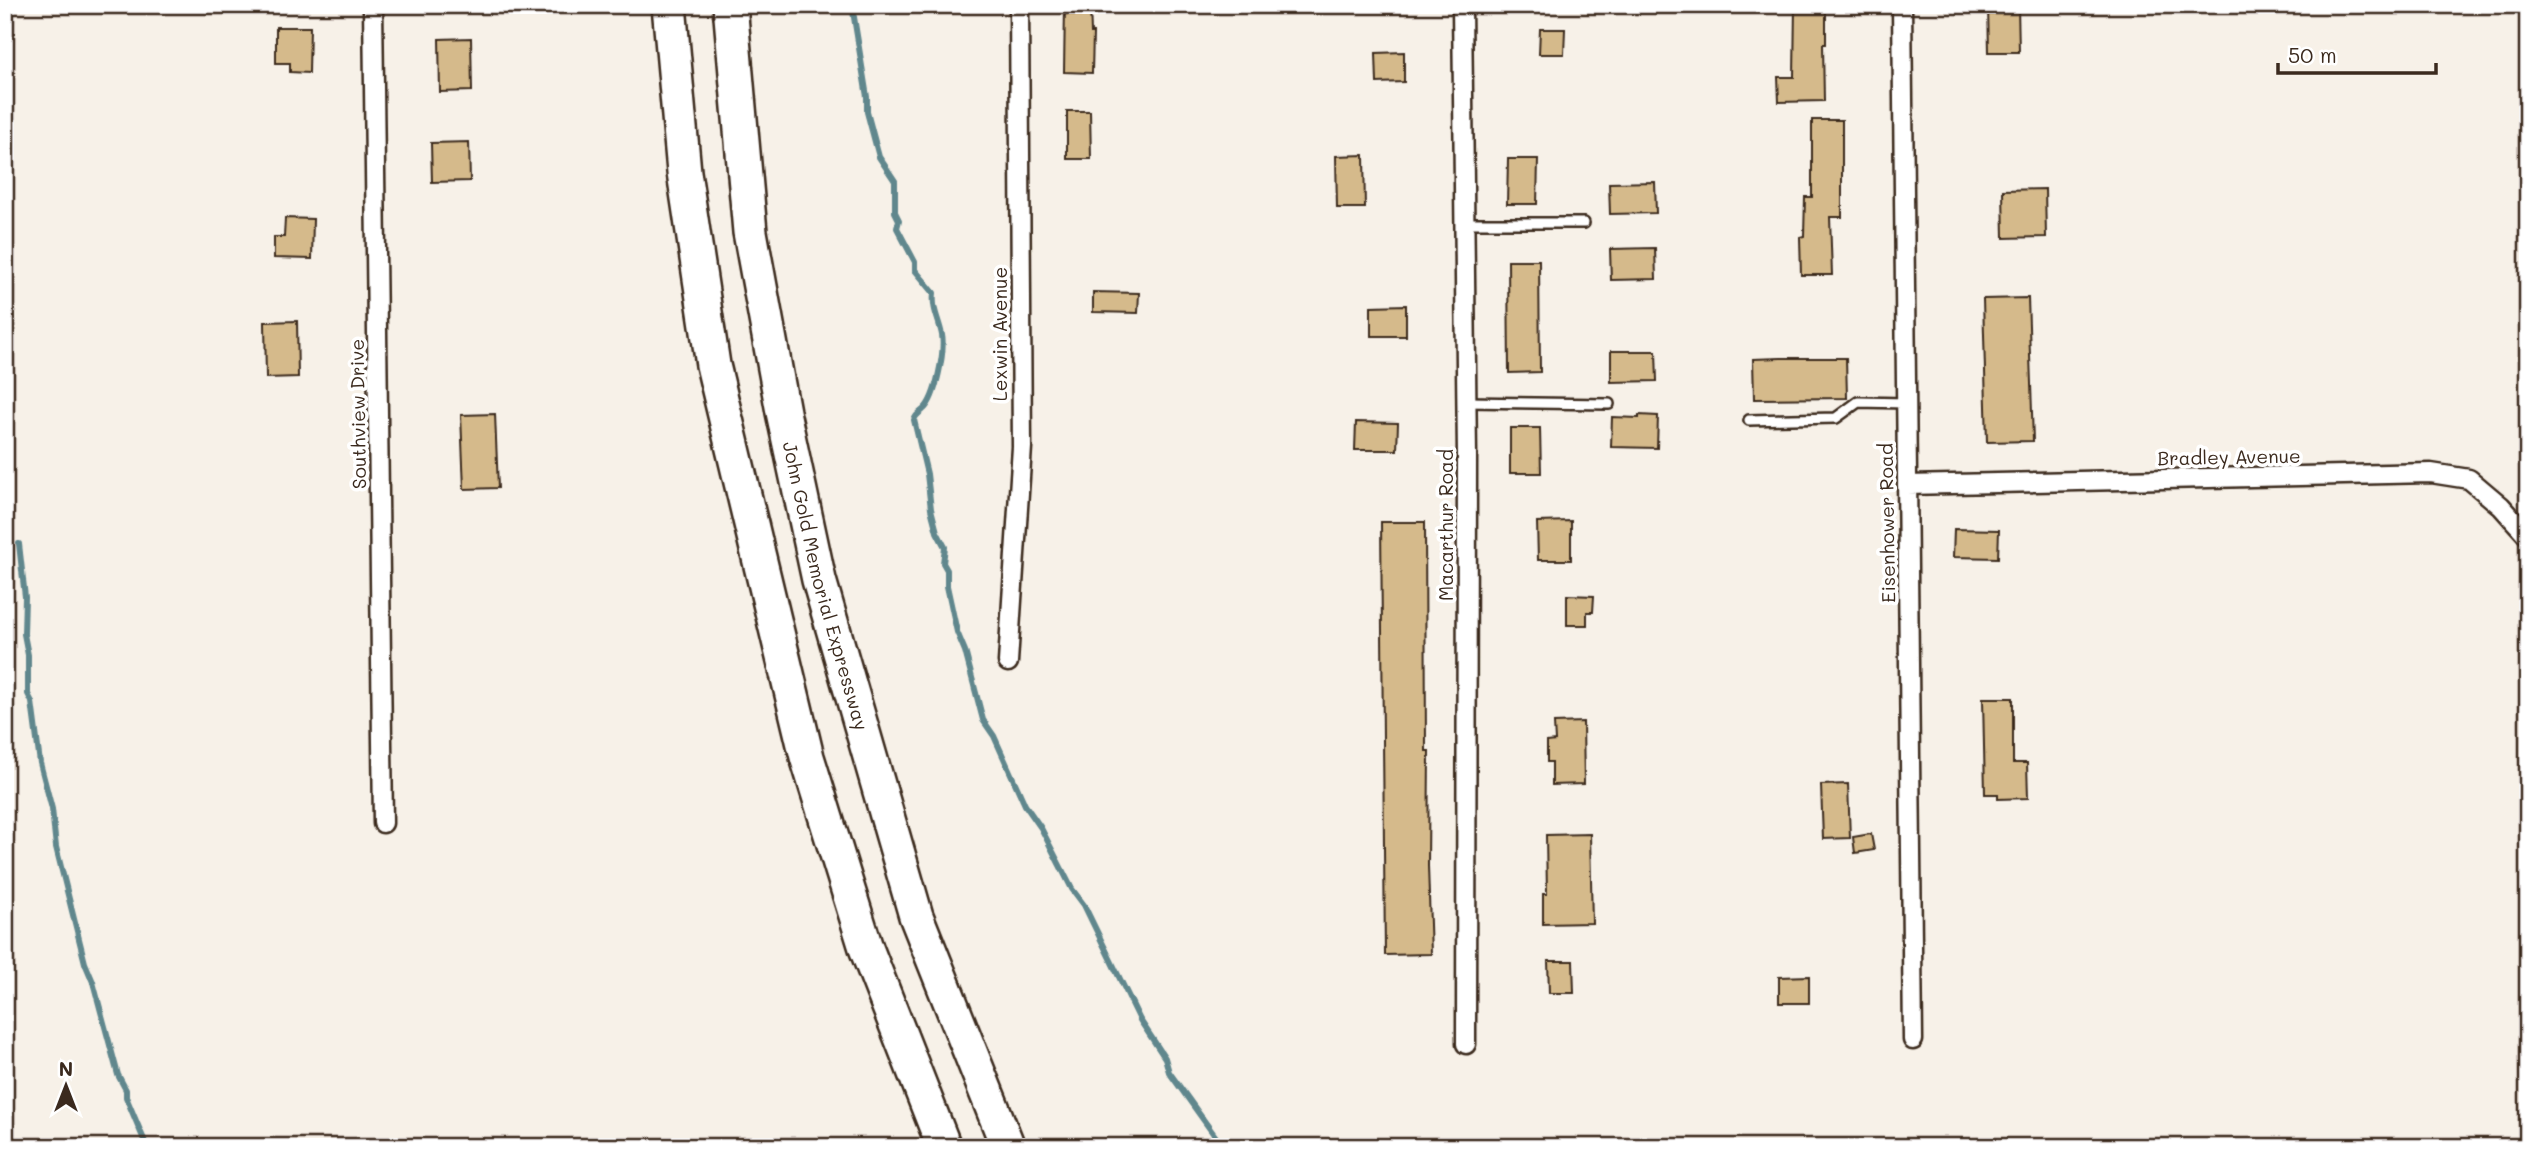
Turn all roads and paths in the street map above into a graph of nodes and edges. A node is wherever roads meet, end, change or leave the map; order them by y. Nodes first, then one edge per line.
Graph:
1 (373, 5) edge
2 (669, 5) edge
3 (730, 5) edge
4 (1019, 5) edge
5 (1462, 5) edge
6 (1902, 5) edge
7 (1464, 223) junction
8 (1584, 223) dead end
9 (1466, 402) junction
10 (1906, 403) junction
11 (1609, 404) dead end
12 (1749, 420) dead end
13 (1907, 485) junction
14 (2528, 536) edge
15 (1008, 662) dead end
16 (383, 823) dead end
17 (1913, 1040) dead end
18 (1466, 1044) dead end
19 (944, 1147) edge
20 (1008, 1147) edge

1 - 16 street, Southview Drive
2 - 19 highway
3 - 20 highway, John Gold Memorial Expressway
4 - 15 street, Lexwin Avenue
5 - 7 street, Macarthur Road
6 - 10 street, Eisenhower Road
7 - 8 lane
7 - 9 street, Macarthur Road
9 - 11 lane
9 - 18 street, Macarthur Road
10 - 12 lane
10 - 13 street, Eisenhower Road
13 - 14 street, Bradley Avenue
13 - 17 street, Eisenhower Road

